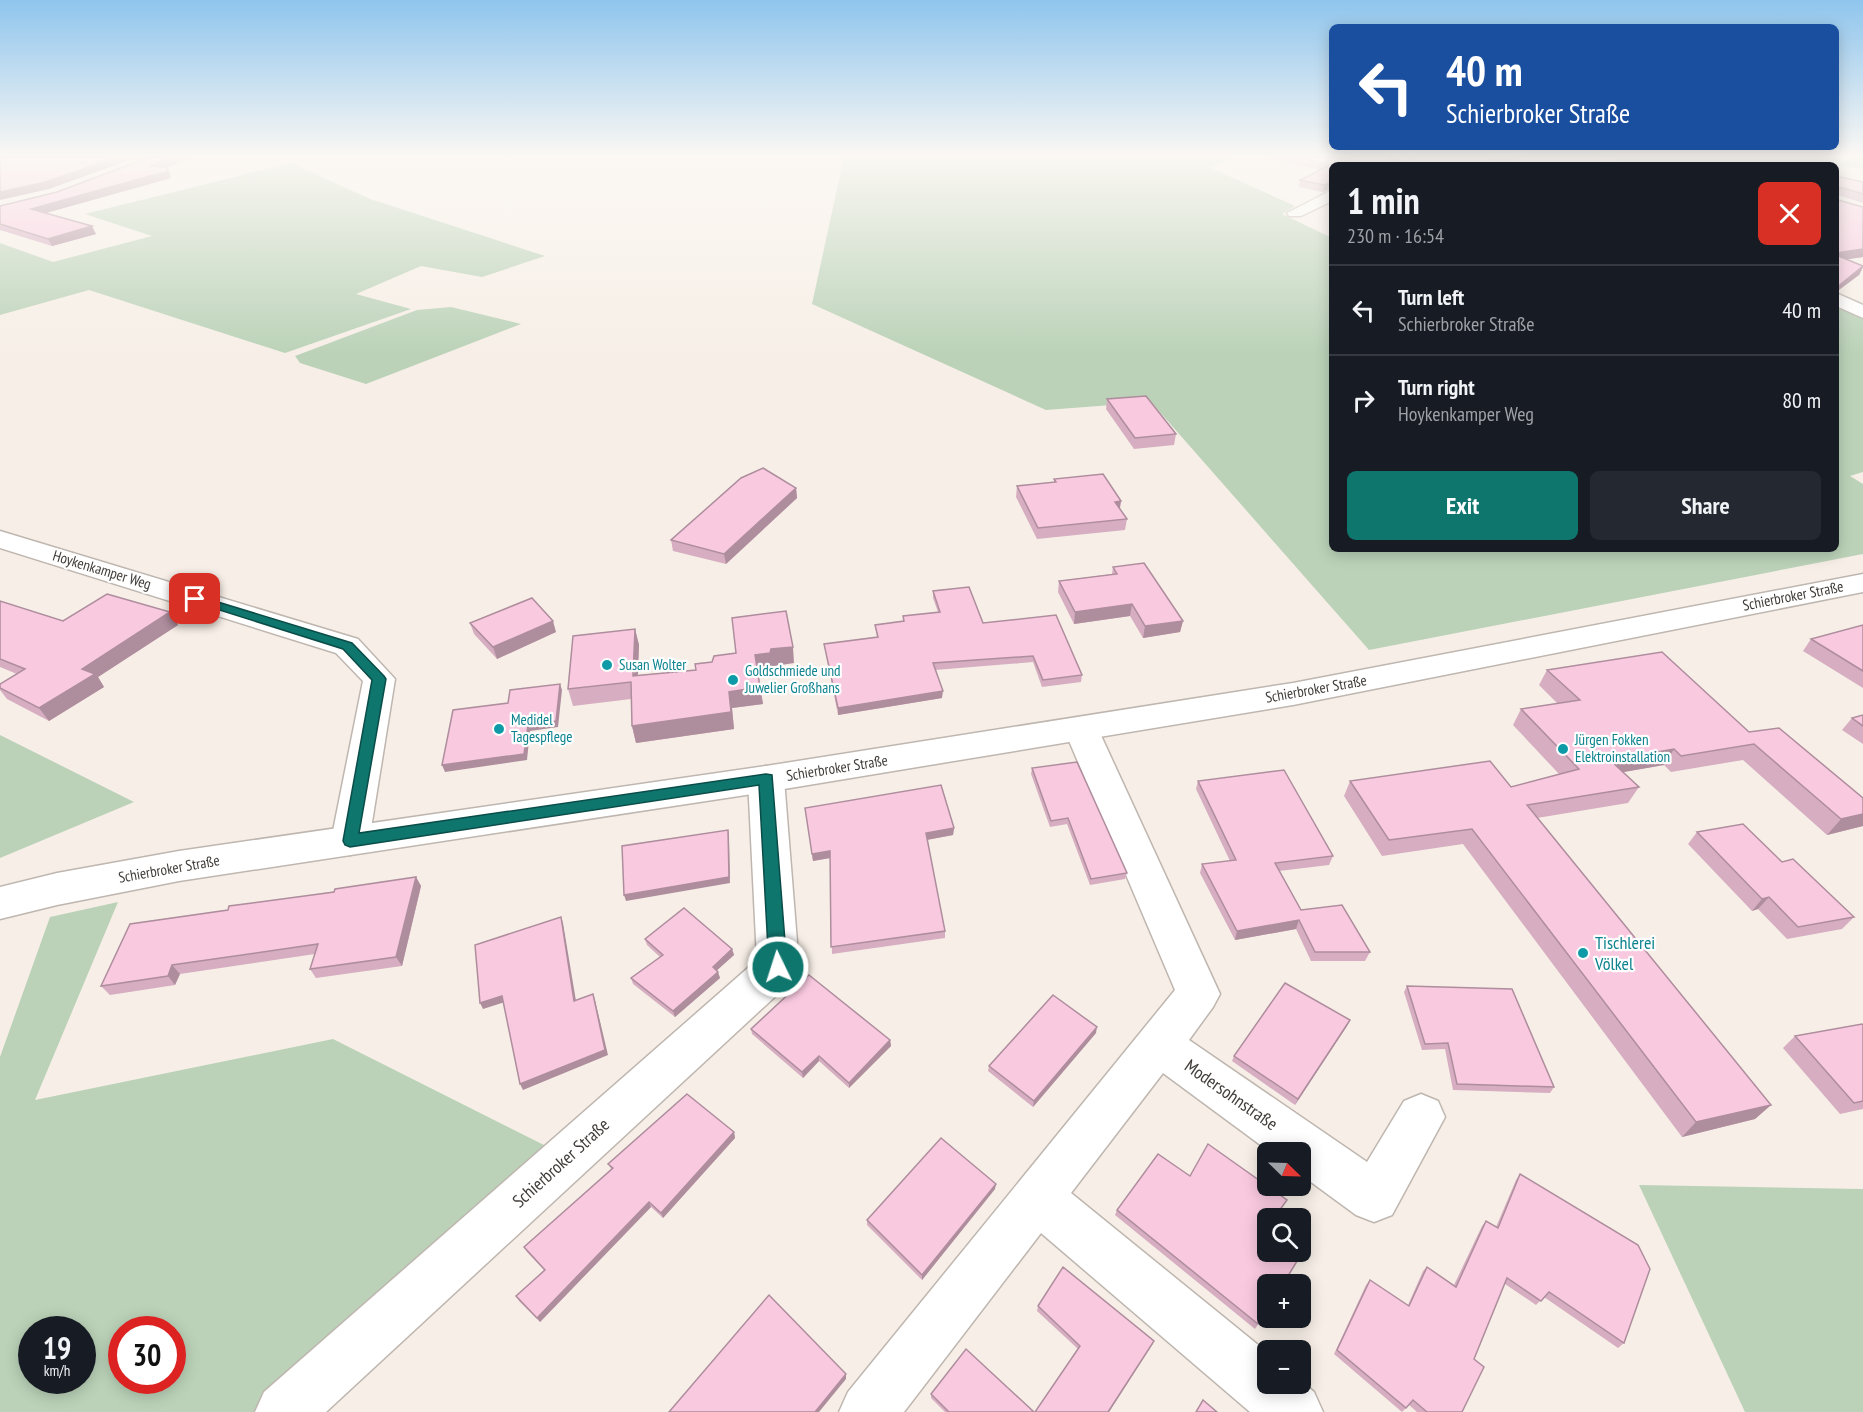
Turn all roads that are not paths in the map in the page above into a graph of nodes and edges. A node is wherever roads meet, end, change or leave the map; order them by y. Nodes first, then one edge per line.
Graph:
1 (1839, 300) edge
2 (1863, 312) edge
3 (0, 539) edge
4 (1863, 583) edge
5 (1081, 729) junction
6 (766, 779) junction
7 (350, 841) junction
8 (0, 903) edge
9 (1158, 1044) junction
10 (1421, 1117) dead end
11 (1037, 1197) junction
12 (284, 1412) edge
13 (868, 1412) edge
14 (1294, 1412) edge

1 - 2 street
3 - 7 street, Hoykenkamper Weg
4 - 5 street, Schierbroker Straße
5 - 6 street, Schierbroker Straße
5 - 9 street
6 - 7 street, Schierbroker Straße
6 - 12 street, Schierbroker Straße
7 - 8 street, Schierbroker Straße
9 - 10 street, Modersohnstraße
9 - 11 street
11 - 13 street
11 - 14 street

